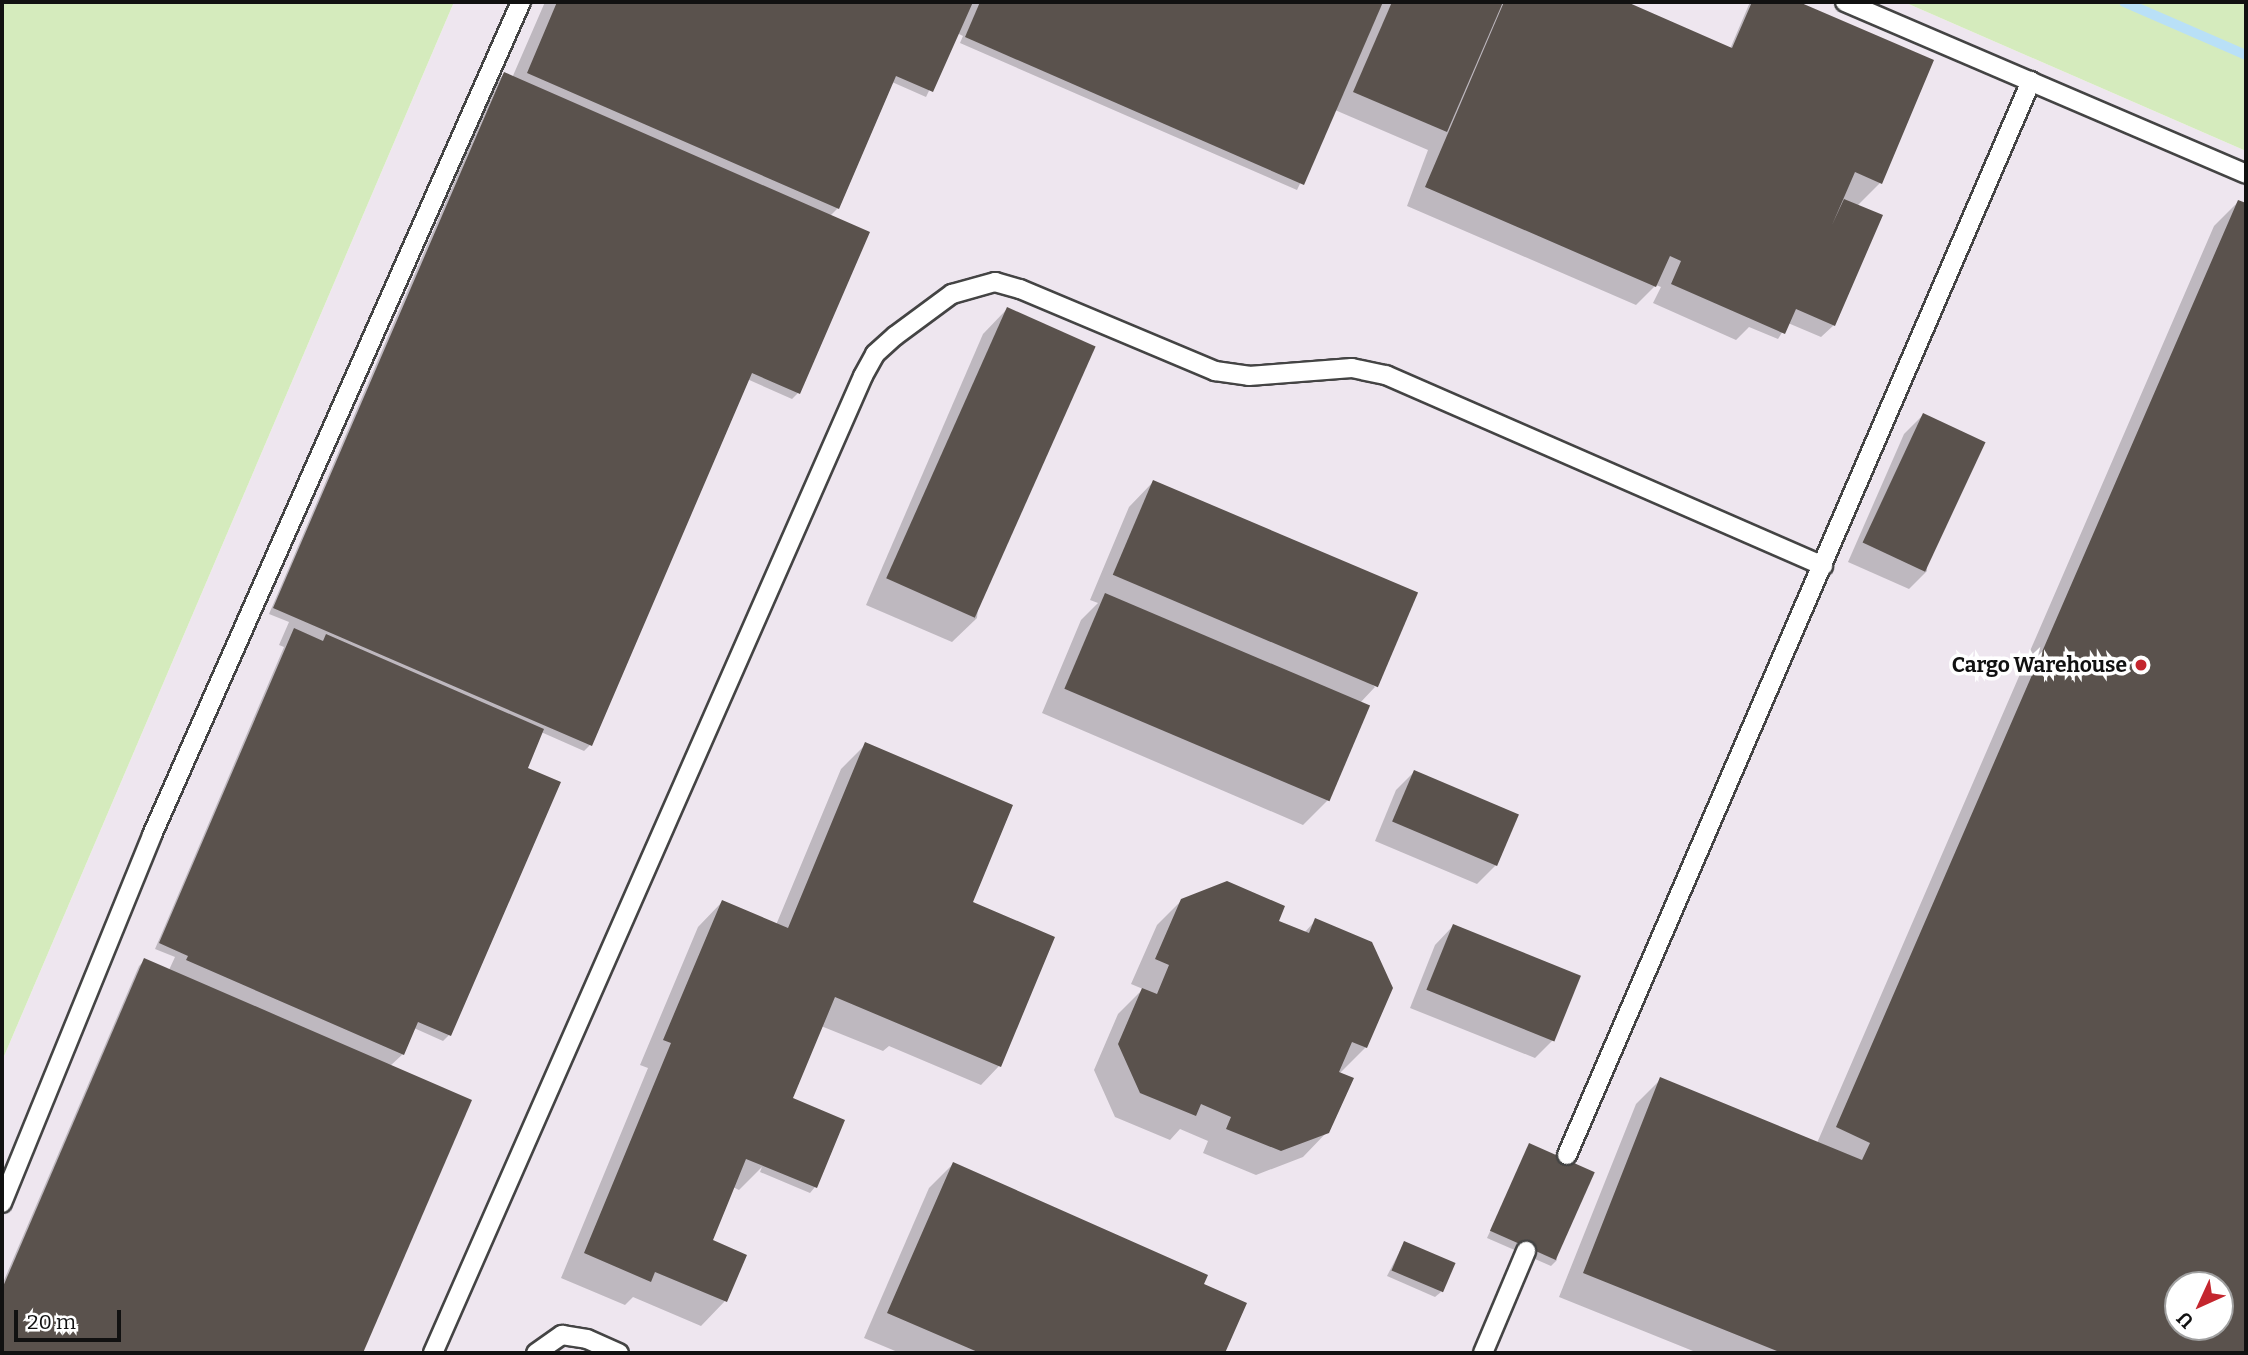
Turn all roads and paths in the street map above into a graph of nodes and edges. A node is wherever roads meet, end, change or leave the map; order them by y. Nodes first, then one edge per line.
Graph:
1 (521, 2) edge
2 (1844, 2) edge
3 (2031, 81) junction
4 (2246, 174) edge
5 (1823, 566) junction
6 (1567, 1155) dead end
7 (2, 1203) edge
8 (1526, 1251) dead end
9 (433, 1353) edge
10 (537, 1353) edge
11 (620, 1353) edge
12 (1483, 1353) edge

1 - 7 lane
2 - 3 lane
3 - 4 lane
3 - 5 lane
5 - 6 lane
5 - 9 lane
8 - 12 lane
10 - 11 lane

